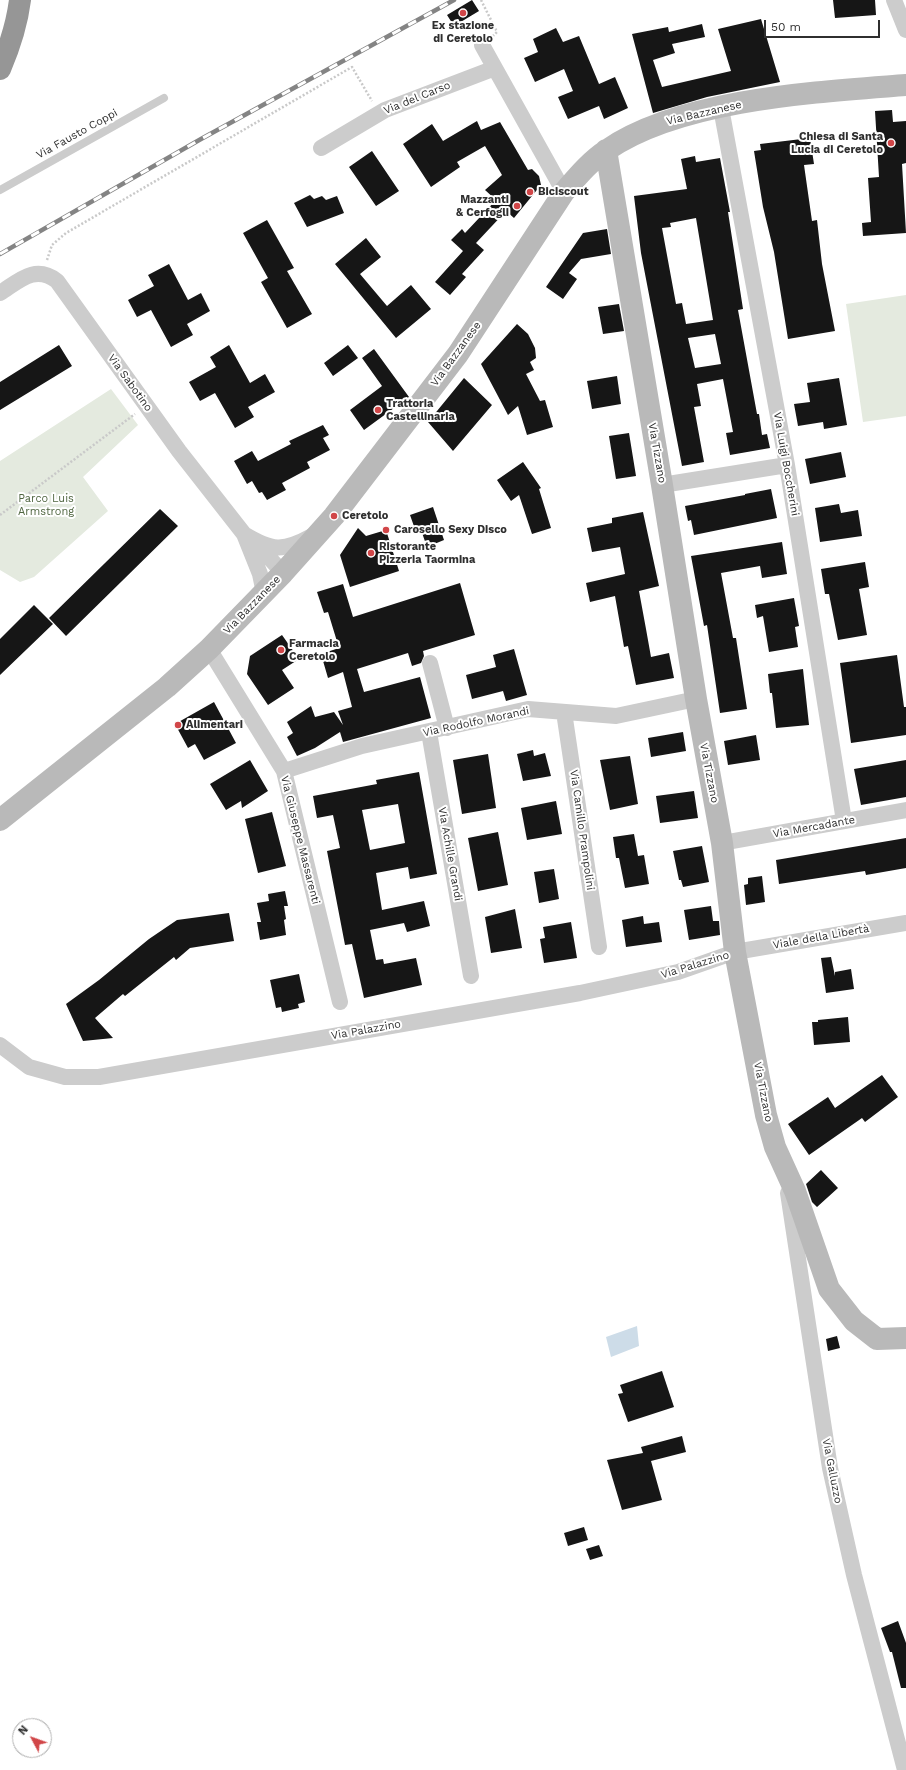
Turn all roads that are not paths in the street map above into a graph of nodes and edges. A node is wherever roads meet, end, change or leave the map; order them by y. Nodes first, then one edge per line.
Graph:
1 (20, 0) edge
2 (894, 0) edge
3 (906, 30) edge
4 (482, 45) road end
5 (495, 68) junction
6 (0, 69) edge
7 (906, 85) edge
8 (164, 98) dead end
9 (721, 108) junction
10 (321, 148) dead end
11 (606, 150) junction
12 (0, 190) edge
13 (564, 192) junction
14 (0, 294) edge
15 (787, 465) junction
16 (662, 485) junction
17 (319, 533) junction
18 (249, 537) junction
19 (283, 573) junction
20 (264, 593) junction
21 (209, 649) junction
22 (430, 662) dead end
23 (696, 699) junction
24 (564, 712) junction
25 (447, 728) junction
26 (429, 732) junction
27 (284, 771) junction
28 (906, 810) edge
29 (5, 814) edge
30 (844, 821) junction
31 (722, 843) junction
32 (906, 923) edge
33 (600, 947) dead end
34 (736, 952) junction
35 (470, 976) dead end
36 (340, 1002) dead end
37 (0, 1045) edge
38 (784, 1166) junction
39 (906, 1338) edge
40 (905, 1770) edge

1 - 6 highway
2 - 3 street
4 - 5 street
5 - 10 street, Via del Carso
5 - 13 street
7 - 9 street, Via Bazzanese
8 - 12 lane, Via Fausto Coppi
9 - 11 street, Via Bazzanese
9 - 15 street, Via Luigi Boccherini
11 - 13 street, Via Bazzanese
11 - 16 street, Via Tizzano
13 - 17 street, Via Bazzanese
14 - 18 street, Via Sabotino
15 - 16 street
15 - 30 street, Via Luigi Boccherini
16 - 23 street, Via Tizzano
17 - 18 street
17 - 19 street, Via Bazzanese
18 - 19 street
18 - 20 street
19 - 20 street, Via Bazzanese
20 - 21 street, Via Bazzanese
21 - 27 street, Via Giuseppe Massarenti
21 - 29 street, Via Bazzanese
22 - 25 street
23 - 24 street, Via Rodolfo Morandi
23 - 31 street, Via Tizzano
24 - 25 street, Via Rodolfo Morandi
24 - 33 street, Via Camillo Prampolini
25 - 26 street, Via Rodolfo Morandi
26 - 27 street, Via Rodolfo Morandi
26 - 35 street, Via Achille Grandi
27 - 36 street, Via Giuseppe Massarenti
28 - 30 street, Via Mercadante
30 - 31 street, Via Mercadante
31 - 34 street, Via Tizzano
32 - 34 street, Viale della Libertà
34 - 37 street, Via Palazzino
34 - 38 street, Via Tizzano
38 - 39 street, Via Tizzano
38 - 40 street, Via Galluzzo

